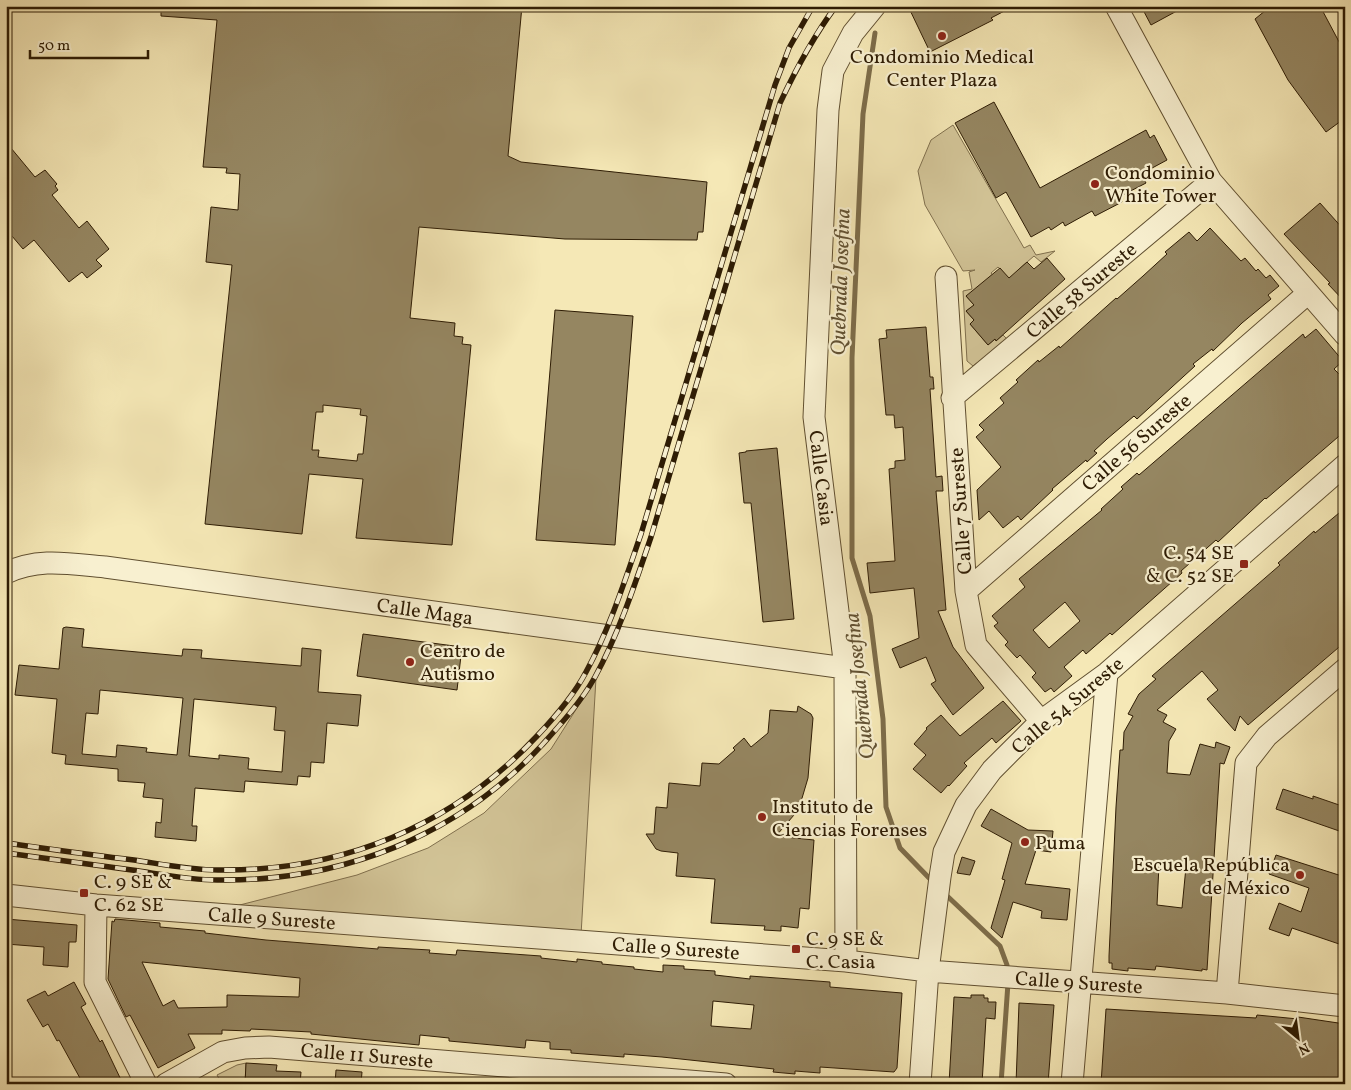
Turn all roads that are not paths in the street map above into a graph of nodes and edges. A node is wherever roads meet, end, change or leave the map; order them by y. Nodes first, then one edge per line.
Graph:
1 (875, 6) edge
2 (1116, 6) edge
3 (1211, 181) junction
4 (946, 277) dead end
5 (1307, 294) junction
6 (1345, 335) edge
7 (952, 398) junction
8 (1345, 465) edge
9 (6, 573) edge
10 (966, 591) junction
11 (845, 668) junction
12 (1345, 669) edge
13 (1107, 673) junction
14 (1041, 721) junction
15 (6, 895) edge
16 (96, 905) junction
17 (846, 961) junction
18 (928, 971) junction
19 (1080, 982) junction
20 (1227, 992) junction
21 (1345, 1006) edge
22 (146, 1084) edge
23 (166, 1084) edge
24 (726, 1084) edge
25 (920, 1084) edge
26 (1072, 1084) edge

1 - 11 street, Calle Casia
2 - 3 street
3 - 5 street
3 - 7 street, Calle 58 Sureste
4 - 7 street, Calle 7 Sureste
5 - 6 street
5 - 10 street, Calle 56 Sureste
7 - 10 street, Calle 7 Sureste
8 - 13 street, Calle 54 Sureste
9 - 11 street, Calle Maga
10 - 14 street, Calle 7 Sureste
11 - 17 street, Calle Casia
12 - 20 street
13 - 14 street, Calle 54 Sureste
13 - 19 street
14 - 18 street, Calle 54 Sureste
15 - 16 street, Calle 9 Sureste
16 - 17 street, Calle 9 Sureste
16 - 22 street
17 - 18 street, Calle 9 Sureste
18 - 19 street, Calle 9 Sureste
18 - 25 street, Calle 54 Sureste
19 - 20 street, Calle 9 Sureste
19 - 26 street
20 - 21 street, Calle 9 Sureste
23 - 24 street, Calle 11 Sureste

